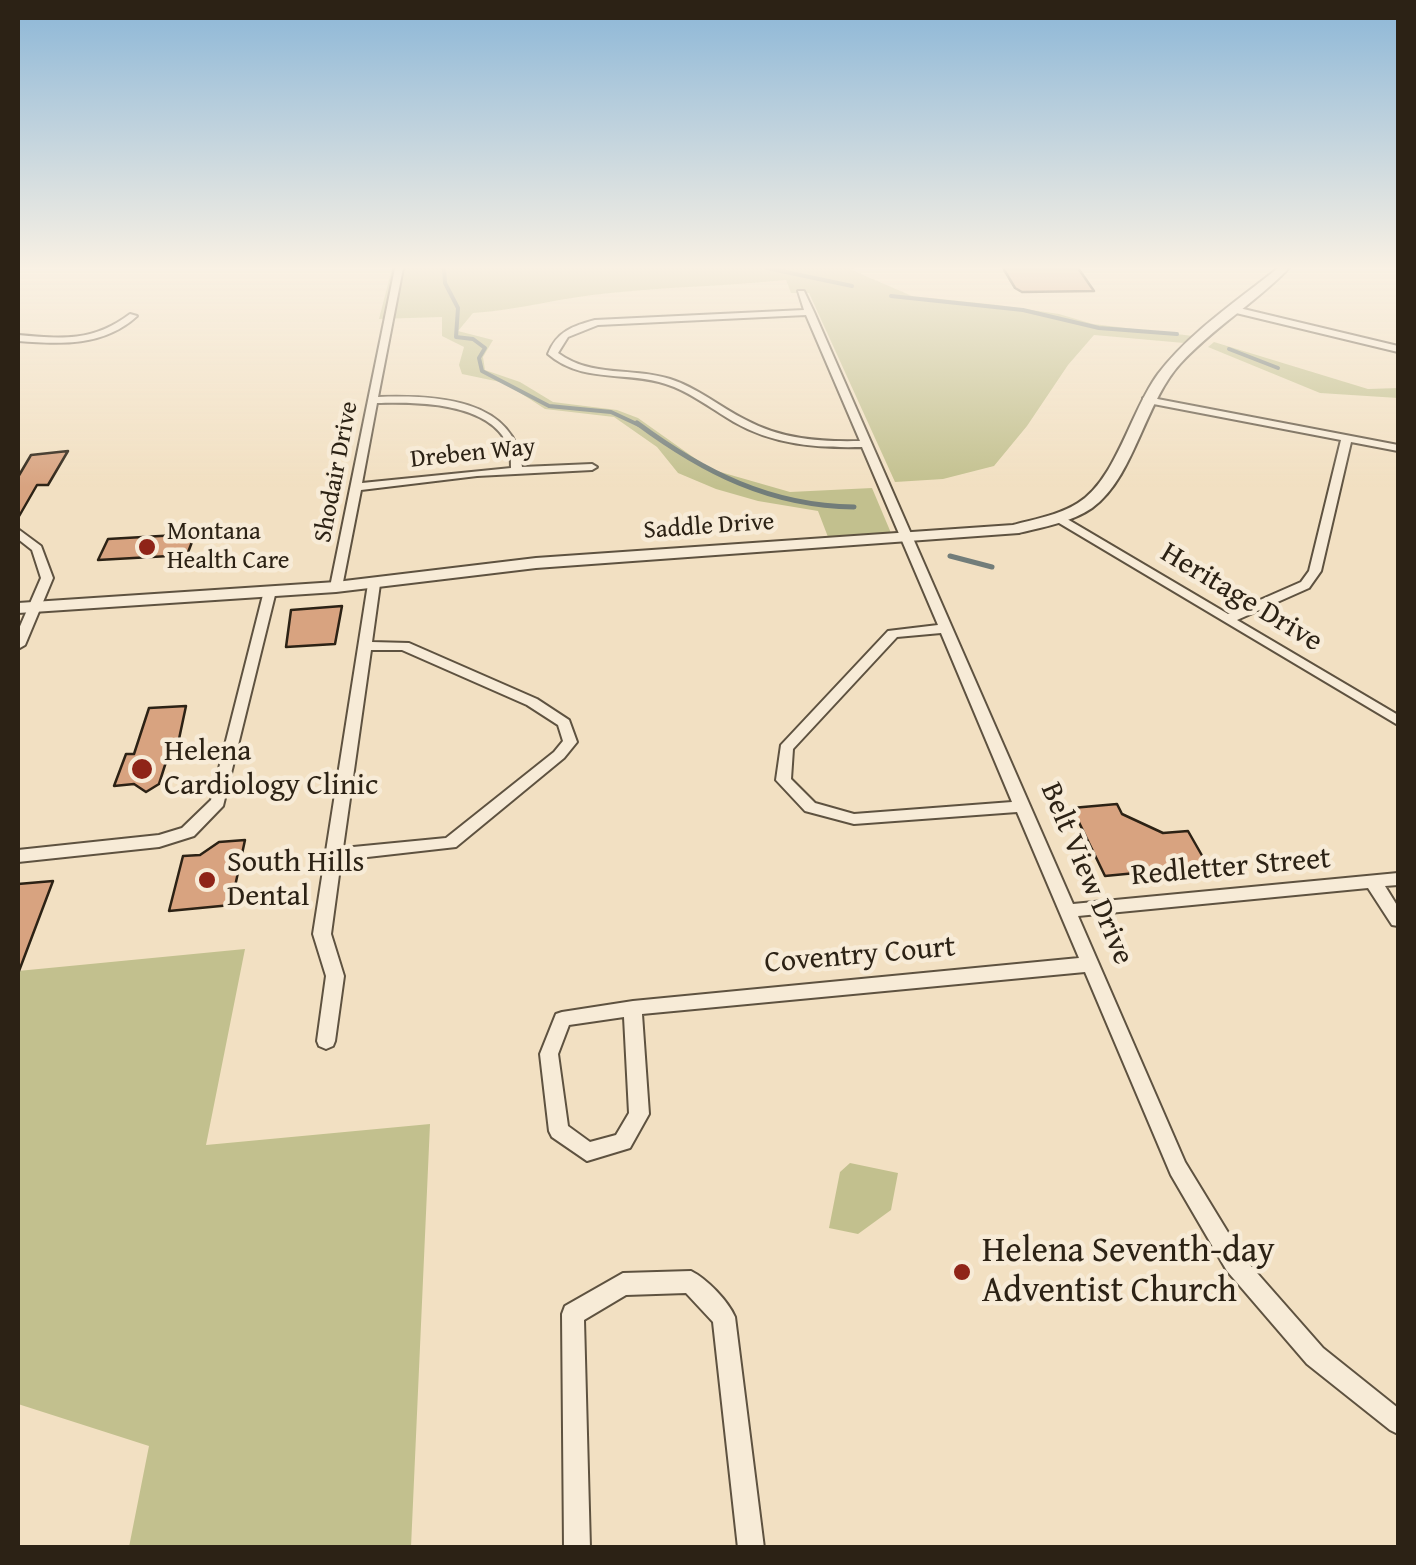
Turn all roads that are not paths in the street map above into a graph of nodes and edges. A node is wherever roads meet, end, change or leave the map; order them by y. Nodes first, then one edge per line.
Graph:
1 (384, 341) edge
2 (557, 341) edge
3 (823, 341) edge
4 (1201, 341) edge
5 (1365, 341) edge
6 (1398, 349) edge
7 (374, 400) junction
8 (1147, 400) junction
9 (1347, 438) junction
10 (867, 444) junction
11 (1398, 448) edge
12 (592, 467) dead end
13 (517, 471) junction
14 (358, 487) junction
15 (1058, 518) junction
16 (18, 533) edge
17 (908, 540) junction
18 (374, 584) junction
19 (336, 587) junction
20 (270, 591) junction
21 (37, 607) junction
22 (18, 608) edge
23 (1228, 619) junction
24 (948, 628) junction
25 (18, 645) edge
26 (367, 646) junction
27 (1398, 722) edge
28 (1024, 806) junction
29 (335, 855) junction
30 (18, 856) edge
31 (1398, 880) edge
32 (1373, 882) junction
33 (1068, 911) junction
34 (1398, 920) edge
35 (1092, 964) junction
36 (632, 1008) junction
37 (326, 1041) dead end
38 (1398, 1422) edge
39 (576, 1548) edge
40 (750, 1548) edge

1 - 7 street, Shodair Drive
2 - 10 street
3 - 10 street, Belt View Drive
4 - 8 street, Saddle Drive
5 - 6 street
7 - 13 street
7 - 14 street, Shodair Drive
8 - 9 street
8 - 15 street, Saddle Drive
9 - 11 street
9 - 23 street
10 - 17 street, Belt View Drive
12 - 13 street, Dreben Way
13 - 14 street, Dreben Way
14 - 19 street, Shodair Drive
15 - 17 street, Saddle Drive
15 - 23 street, Heritage Drive
16 - 21 street
17 - 18 street, Saddle Drive
17 - 24 street, Belt View Drive
18 - 19 street, Saddle Drive
18 - 26 street
19 - 20 street, Saddle Drive
20 - 21 street, Saddle Drive
20 - 30 street
21 - 22 street, Saddle Drive
21 - 25 street
23 - 27 street, Heritage Drive
24 - 28 street, Belt View Drive
24 - 28 street
26 - 29 street
26 - 29 street
28 - 33 street, Belt View Drive
29 - 37 street
31 - 32 street, Redletter Street
32 - 33 street, Redletter Street
32 - 34 street
33 - 35 street, Belt View Drive
35 - 36 street, Coventry Court
35 - 38 street, Belt View Drive
36 - 36 street, Coventry Court
39 - 40 street

